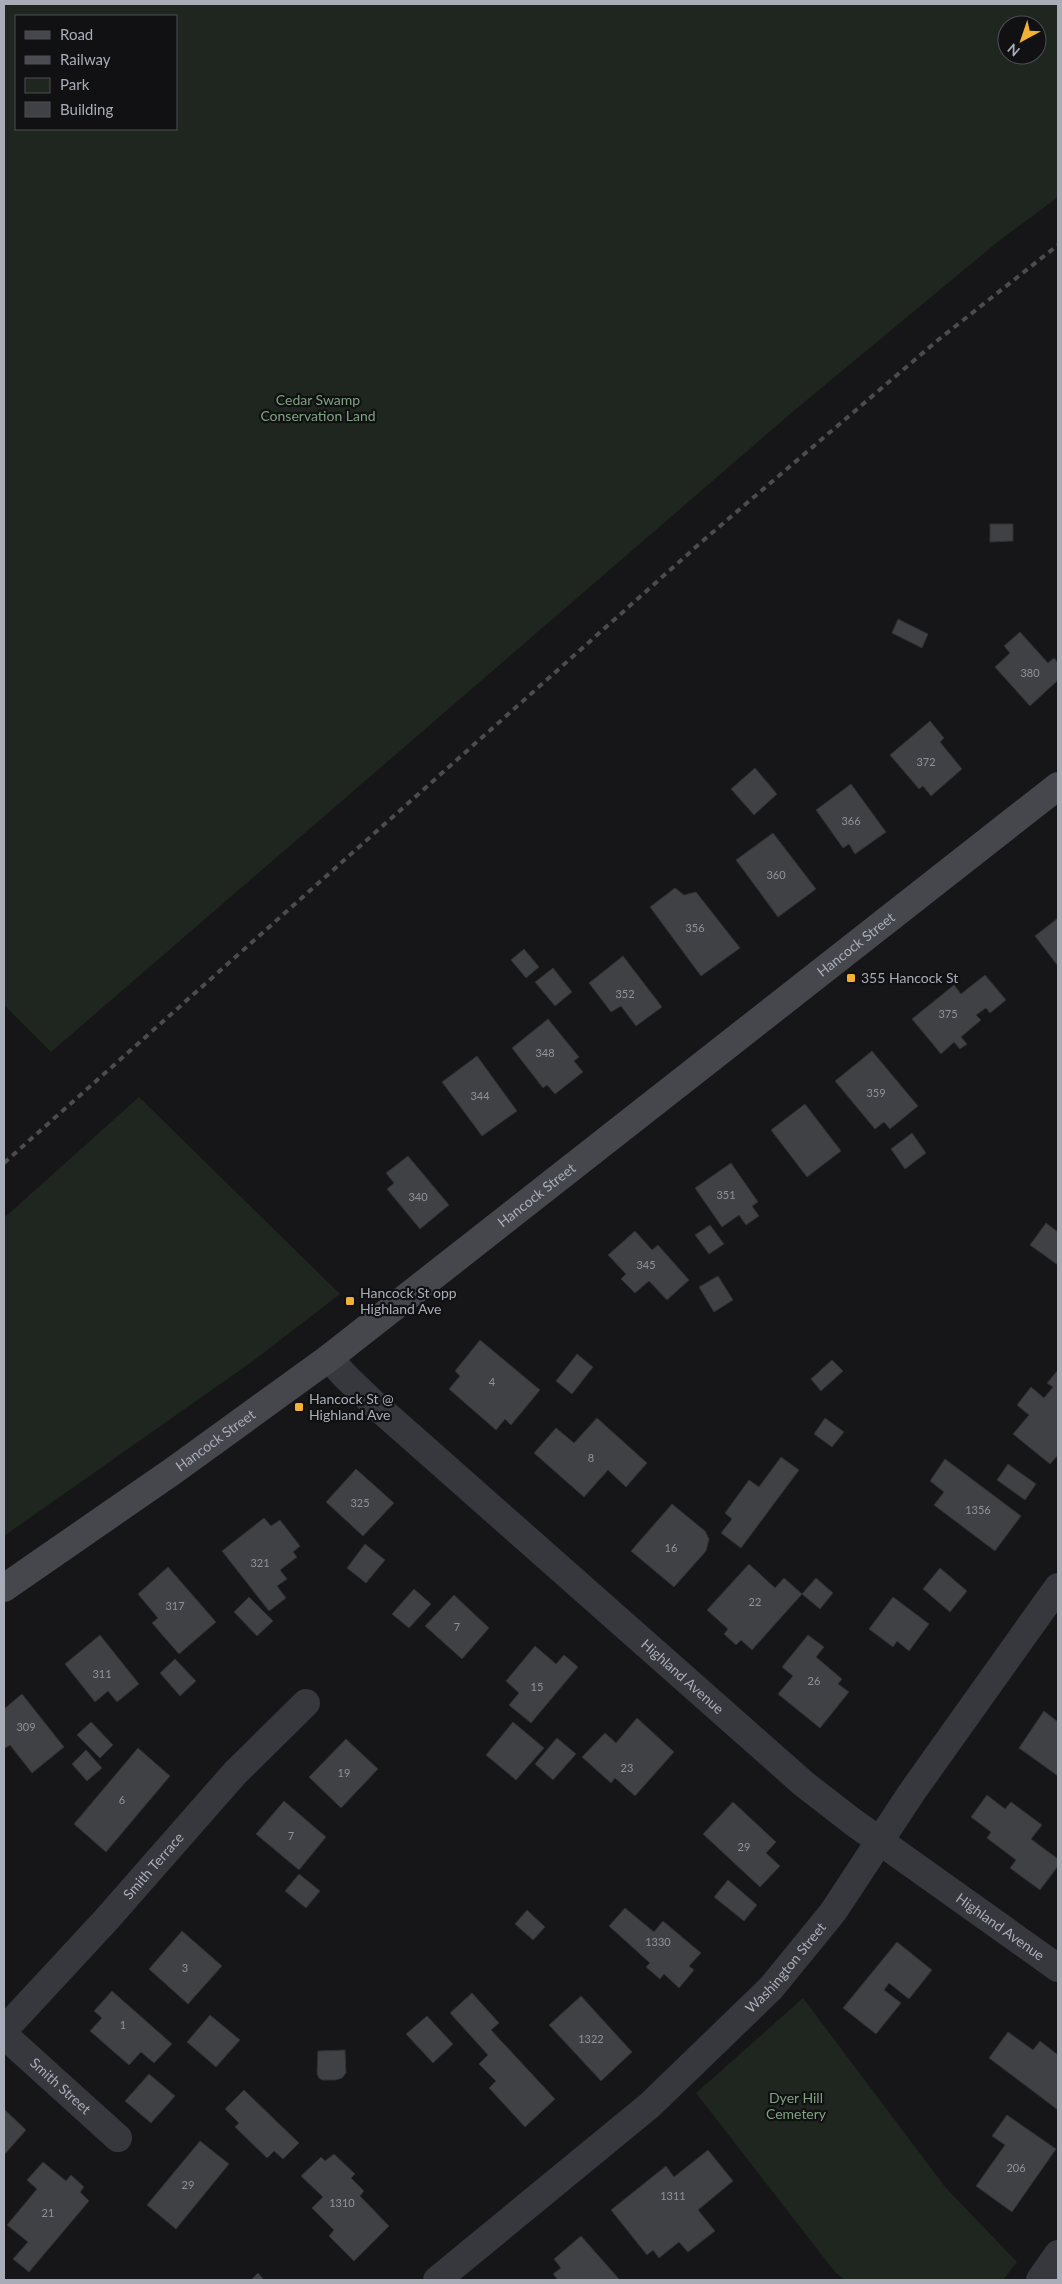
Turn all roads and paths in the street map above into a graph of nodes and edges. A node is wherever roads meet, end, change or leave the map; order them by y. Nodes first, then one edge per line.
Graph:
1 (1058, 786) edge
2 (329, 1358) junction
3 (1058, 1587) edge
4 (4, 1588) edge
5 (306, 1703) dead end
6 (880, 1841) junction
7 (1058, 1968) edge
8 (4, 2030) edge
9 (4, 2035) edge
10 (118, 2138) dead end
11 (1058, 2254) edge
12 (437, 2280) edge
13 (1040, 2280) edge

1 - 2 main road, Hancock Street
2 - 4 main road, Hancock Street
2 - 6 street, Highland Avenue
3 - 6 street, Washington Street
5 - 8 street, Smith Terrace
6 - 7 street, Highland Avenue
6 - 12 street, Washington Street
9 - 10 street, Smith Street
11 - 13 street

